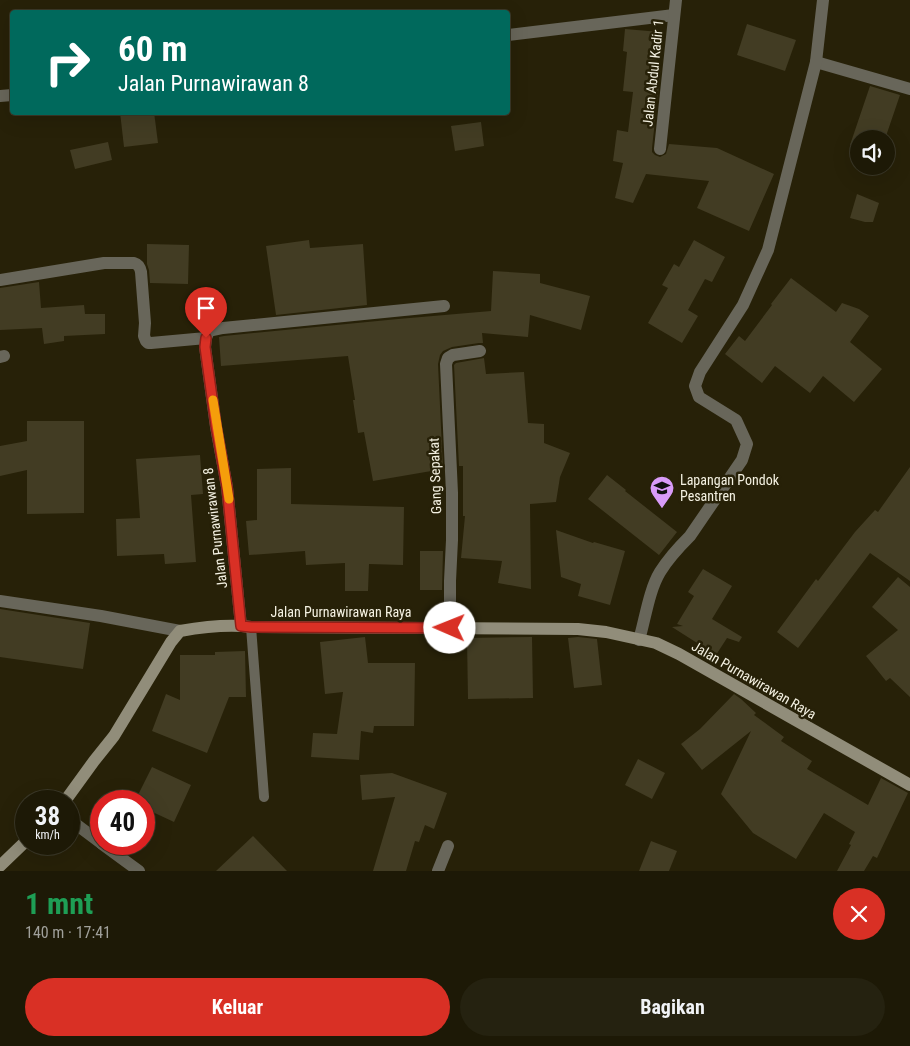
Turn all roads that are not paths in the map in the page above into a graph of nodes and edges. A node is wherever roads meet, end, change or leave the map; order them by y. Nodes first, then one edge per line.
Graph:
1 (676, 0) edge
2 (823, 0) edge
3 (674, 15) junction
4 (510, 35) edge
5 (816, 62) junction
6 (910, 89) edge
7 (660, 149) dead end
8 (0, 280) edge
9 (444, 306) dead end
10 (206, 338) junction
11 (480, 351) dead end
12 (0, 601) edge
13 (246, 626) junction
14 (450, 628) junction
15 (180, 631) junction
16 (639, 640) junction
17 (910, 785) edge
18 (73, 790) edge
19 (264, 797) dead end
20 (448, 846) dead end
21 (15, 852) edge
22 (118, 855) edge
23 (0, 866) edge
24 (139, 871) edge
25 (438, 871) edge

1 - 3 street, Jalan Abdul Kadir 1
2 - 5 street
3 - 4 street
3 - 7 street, Jalan Abdul Kadir 1
5 - 6 street
5 - 16 street
8 - 10 street
9 - 10 street
10 - 13 street, Jalan Purnawirawan 8
11 - 14 street, Gang Sepakat
12 - 15 street
13 - 14 street, Jalan Purnawirawan Raya
13 - 15 street, Jalan Purnawirawan Raya
13 - 19 lane
14 - 16 street, Jalan Purnawirawan Raya
15 - 18 street
16 - 17 street, Jalan Purnawirawan Raya
20 - 25 street
21 - 23 street
22 - 24 street

